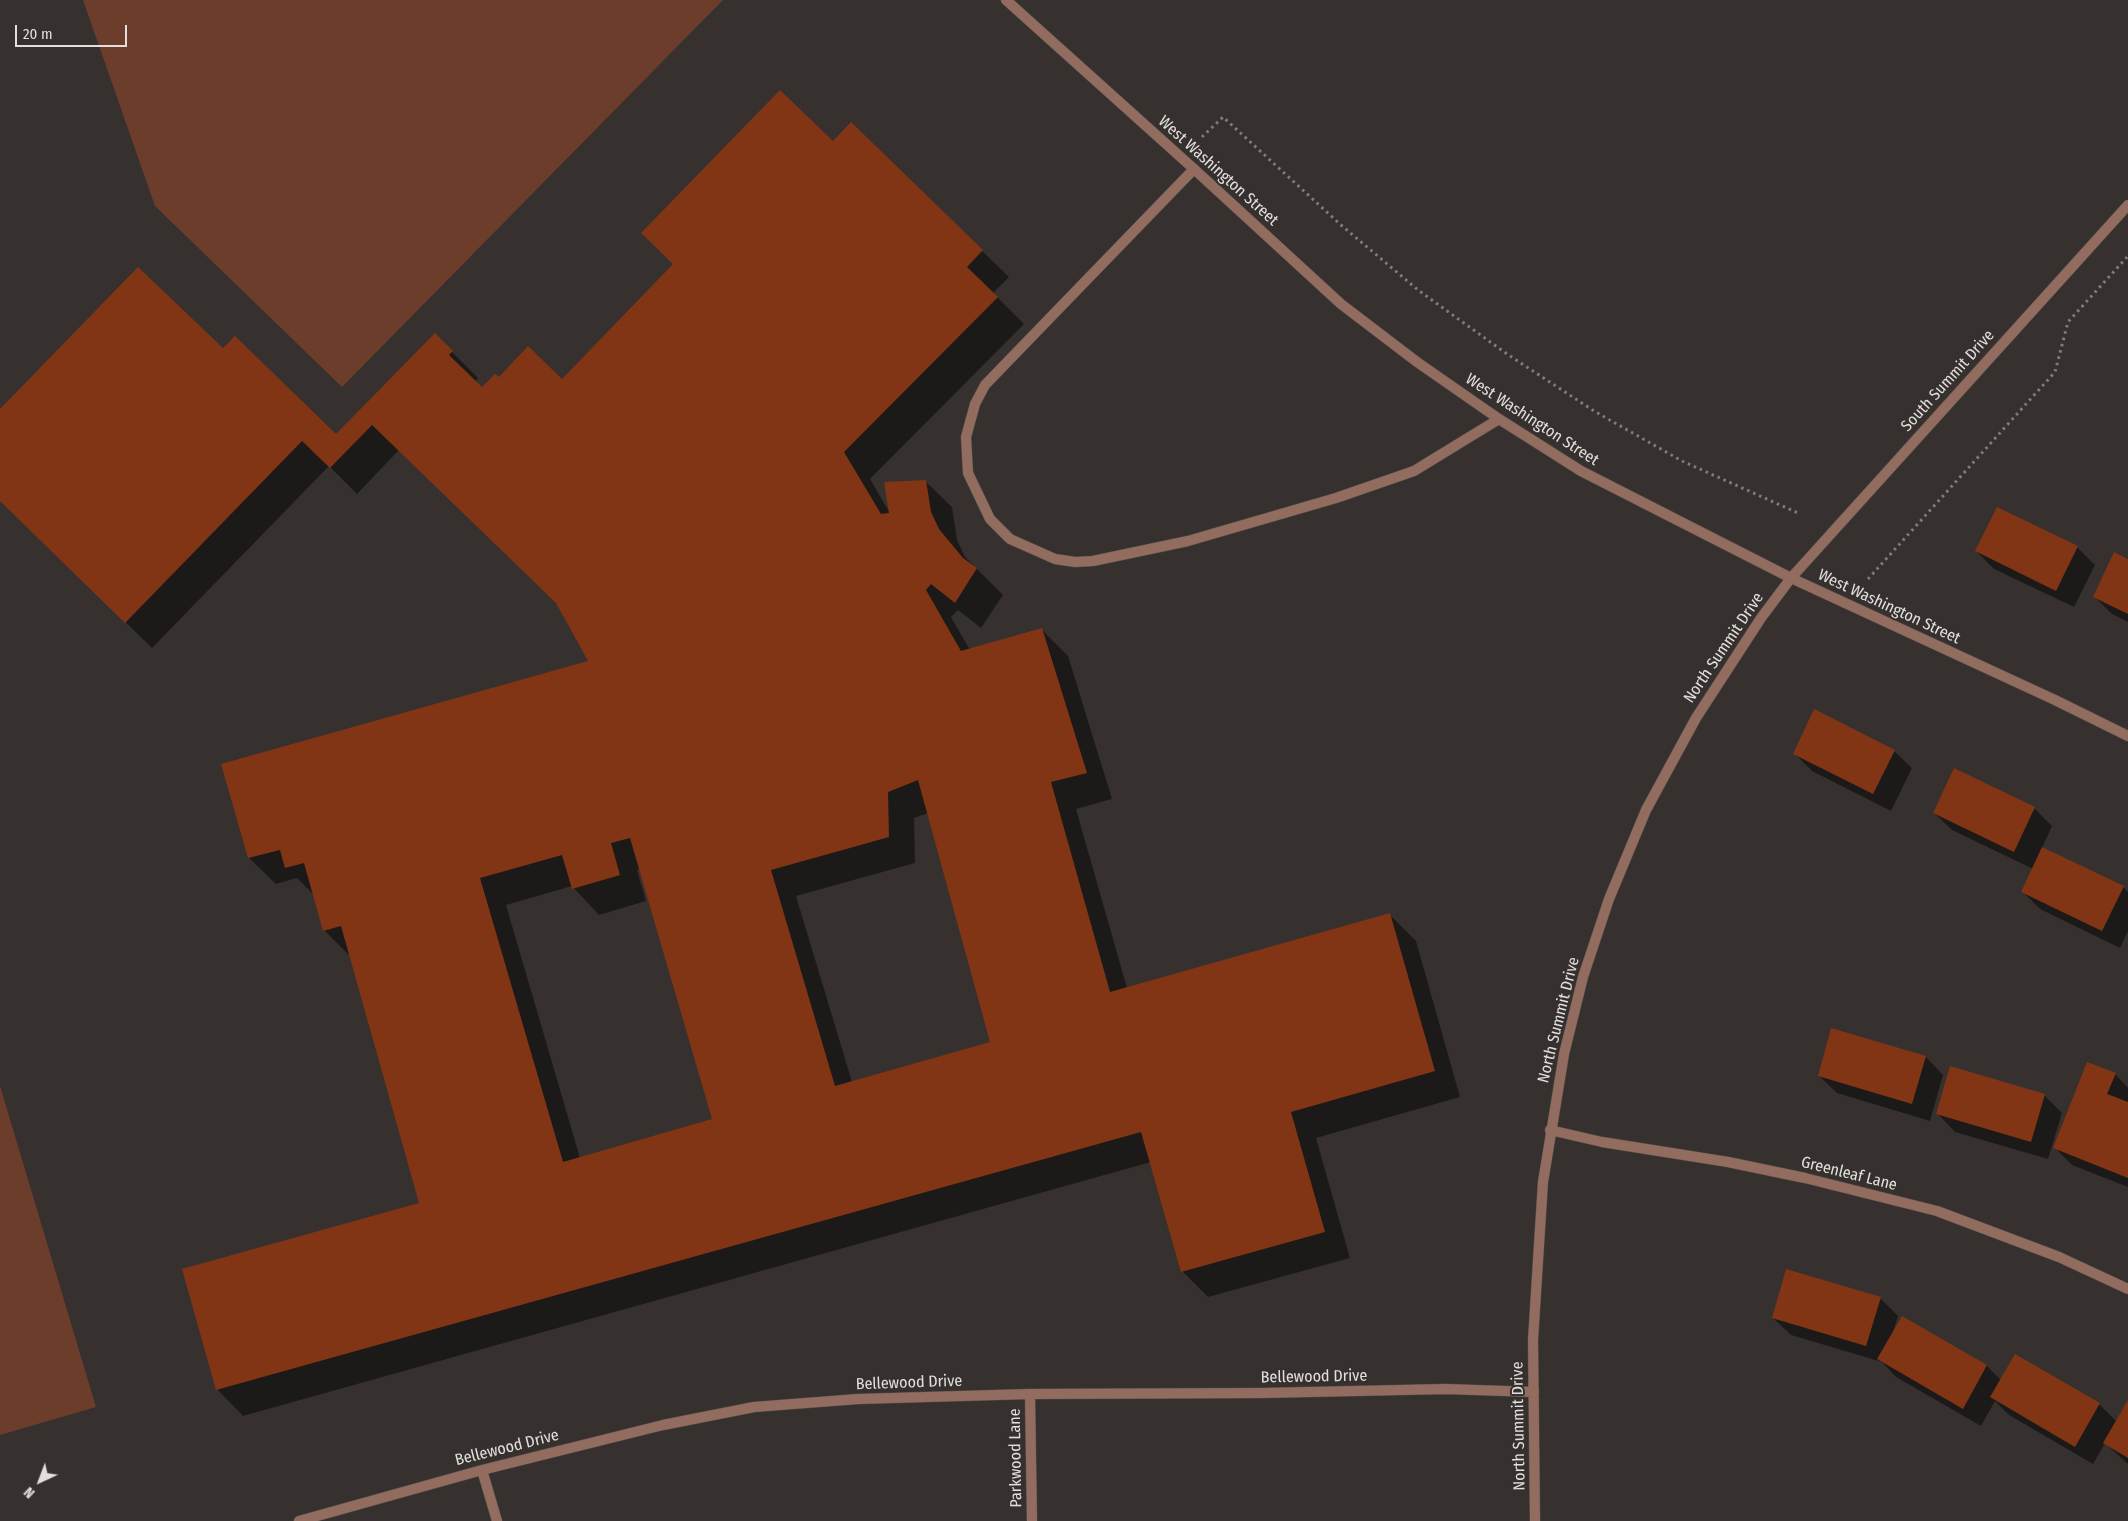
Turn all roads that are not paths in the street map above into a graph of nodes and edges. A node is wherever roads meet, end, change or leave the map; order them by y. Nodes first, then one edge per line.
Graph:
1 (1006, 0) edge
2 (1194, 168) junction
3 (2128, 204) edge
4 (1499, 419) junction
5 (1791, 578) junction
6 (2128, 736) edge
7 (1550, 1130) junction
8 (2128, 1289) edge
9 (1534, 1392) junction
10 (1030, 1394) junction
11 (482, 1470) junction
12 (299, 1521) edge
13 (496, 1521) edge
14 (1032, 1521) edge
15 (1535, 1521) edge

1 - 2 street, West Washington Street
2 - 4 street, West Washington Street
2 - 4 street
3 - 5 street, South Summit Drive
4 - 5 street, West Washington Street
5 - 6 street, West Washington Street
5 - 7 street, North Summit Drive
7 - 8 street, Greenleaf Lane
7 - 9 street, North Summit Drive
9 - 10 street, Bellewood Drive
9 - 15 street, North Summit Drive
10 - 11 street, Bellewood Drive
10 - 14 street, Parkwood Lane
11 - 12 street, Bellewood Drive
11 - 13 street

